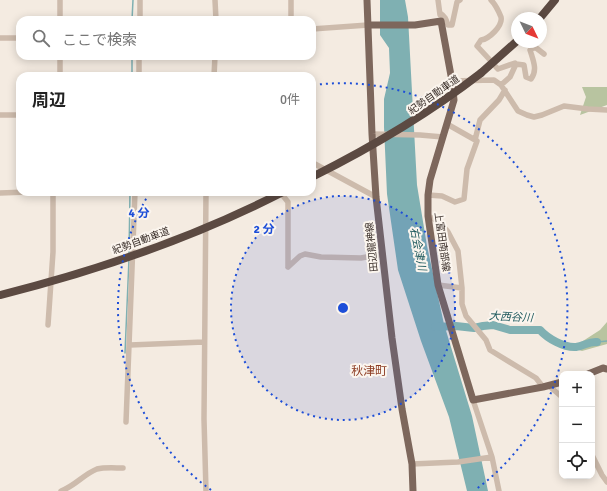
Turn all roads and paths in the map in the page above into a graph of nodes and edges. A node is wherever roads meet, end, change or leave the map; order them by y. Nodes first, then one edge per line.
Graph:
1 (60, 0) edge
2 (140, 0) edge
3 (215, 0) edge
4 (291, 0) edge
5 (367, 0) edge
6 (438, 0) edge
7 (460, 0) edge
8 (491, 0) edge
9 (556, 0) edge
10 (545, 12) edge
11 (440, 13) junction
12 (60, 16) edge
13 (140, 16) edge
14 (216, 16) edge
15 (291, 16) edge
16 (442, 21) junction
17 (370, 25) junction
18 (316, 28) edge
19 (0, 38) edge
20 (16, 38) edge
21 (511, 46) edge
22 (544, 54) dead end
23 (60, 60) edge
24 (139, 60) edge
25 (214, 60) edge
26 (490, 60) dead end
27 (516, 64) junction
28 (496, 67) dead end
29 (60, 72) edge
30 (138, 72) edge
31 (214, 72) edge
32 (452, 80) junction
33 (503, 87) junction
34 (607, 110) edge
35 (0, 115) edge
36 (16, 115) edge
37 (447, 124) junction
38 (372, 134) junction
39 (443, 137) junction
40 (475, 140) junction
41 (316, 165) edge
42 (316, 175) edge
43 (16, 193) edge
44 (0, 194) edge
45 (428, 195) junction
46 (52, 196) edge
47 (135, 196) edge
48 (206, 196) edge
49 (275, 196) edge
50 (283, 196) edge
51 (376, 197) junction
52 (428, 216) junction
53 (383, 254) junction
54 (438, 285) junction
55 (462, 288) junction
56 (0, 295) edge
57 (48, 325) dead end
58 (204, 342) junction
59 (130, 344) junction
60 (607, 369) edge
61 (595, 371) edge
62 (559, 383) edge
63 (546, 386) junction
64 (559, 395) edge
65 (473, 400) junction
66 (126, 422) dead end
67 (492, 457) junction
68 (595, 461) edge
69 (412, 464) junction
70 (123, 468) dead end
71 (607, 482) edge
72 (62, 491) edge
73 (206, 491) edge
74 (413, 491) edge
75 (499, 491) edge

1 - 12 street
2 - 13 street
3 - 14 street
4 - 15 street
5 - 17 main road, 田辺龍神線
6 - 11 street
7 - 11 street
8 - 26 street
9 - 10 highway
11 - 16 street
16 - 17 main road
16 - 32 main road, 上富田南部線
17 - 18 street
17 - 38 main road, 田辺龍神線
19 - 20 street
21 - 42 highway, 紀勢自動車道, bridge
22 - 27 street
23 - 29 street
24 - 30 street
25 - 31 street
27 - 28 street
27 - 33 street
32 - 33 street
32 - 37 main road, 上富田南部線
33 - 34 street
33 - 40 street
35 - 36 street
37 - 39 main road, 上富田南部線
37 - 40 street
38 - 39 street, bridge
38 - 51 main road, 田辺龍神線
39 - 45 main road, 上富田南部線
40 - 45 street
41 - 51 street
43 - 44 street
45 - 52 main road, 上富田南部線
46 - 57 street
47 - 59 street
48 - 58 street
49 - 56 highway, 紀勢自動車道, bridge
50 - 53 street
51 - 53 main road, 田辺龍神線
52 - 54 main road, 上富田南部線
52 - 55 street
53 - 69 main road, 田辺龍神線
54 - 55 street
54 - 65 main road, 上富田南部線
55 - 63 street
58 - 59 street
58 - 73 street
59 - 66 street
60 - 61 main road
62 - 63 main road
63 - 64 street
63 - 65 main road
65 - 67 street
67 - 69 street
67 - 75 street
68 - 71 street
69 - 74 main road, 田辺龍神線
70 - 72 street

